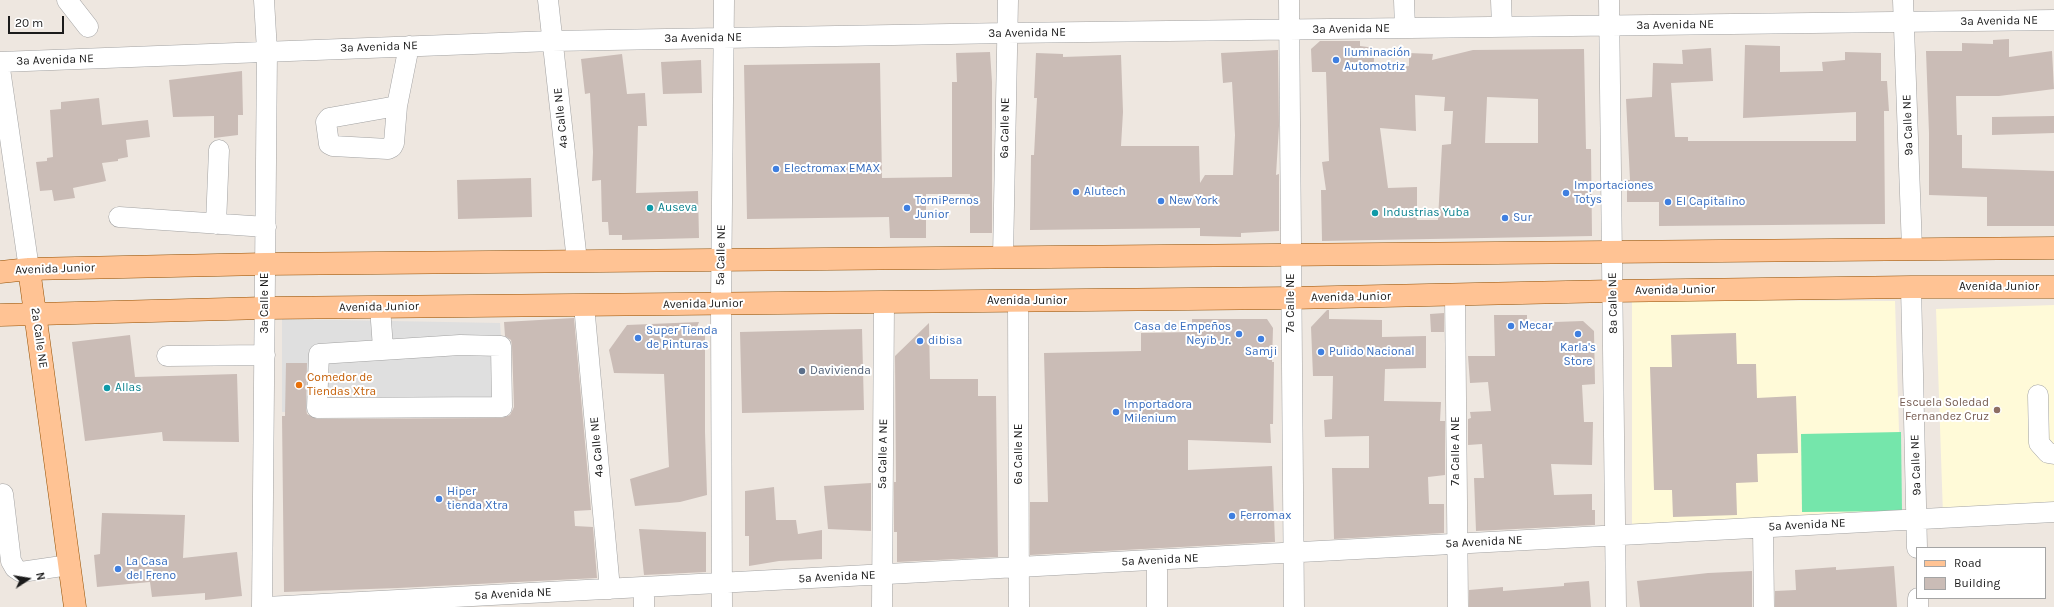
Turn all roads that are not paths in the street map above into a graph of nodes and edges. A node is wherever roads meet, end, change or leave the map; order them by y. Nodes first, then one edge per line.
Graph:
1 (67, 0) edge
2 (264, 0) edge
3 (548, 0) edge
4 (724, 0) edge
5 (1008, 0) edge
6 (1289, 0) edge
7 (1404, 0) edge
8 (1502, 0) edge
9 (1609, 0) edge
10 (1903, 0) edge
11 (2054, 20) edge
12 (1904, 22) junction
13 (1609, 26) junction
14 (88, 27) dead end
15 (1502, 27) junction
16 (1405, 28) junction
17 (1289, 30) junction
18 (1007, 33) junction
19 (723, 38) junction
20 (552, 41) junction
21 (409, 46) junction
22 (267, 51) junction
23 (0, 62) edge
24 (0, 69) edge
25 (397, 106) dead end
26 (219, 150) dead end
27 (119, 217) dead end
28 (216, 224) junction
29 (266, 227) junction
30 (2054, 248) edge
31 (1912, 249) junction
32 (1612, 251) junction
33 (1291, 254) junction
34 (1003, 257) junction
35 (722, 260) junction
36 (577, 261) junction
37 (265, 264) junction
38 (29, 270) junction
39 (0, 272) edge
40 (1911, 287) junction
41 (2054, 287) edge
42 (1612, 291) junction
43 (1456, 294) junction
44 (1292, 298) junction
45 (1018, 301) junction
46 (884, 302) junction
47 (721, 303) junction
48 (584, 305) junction
49 (380, 307) junction
50 (265, 308) junction
51 (36, 313) junction
52 (0, 315) edge
53 (382, 348) junction
54 (265, 354) junction
55 (168, 356) dead end
56 (2038, 395) dead end
57 (2054, 454) edge
58 (2, 494) dead end
59 (2054, 512) edge
60 (1917, 520) junction
61 (1763, 528) junction
62 (1615, 535) junction
63 (1457, 544) junction
64 (1917, 547) edge
65 (1293, 553) junction
66 (1157, 560) junction
67 (69, 565) junction
68 (1019, 567) junction
69 (882, 574) junction
70 (722, 583) junction
71 (644, 587) junction
72 (610, 589) junction
73 (467, 602) edge
74 (75, 607) edge
75 (262, 607) edge
76 (266, 607) edge
77 (644, 607) edge
78 (722, 607) edge
79 (882, 607) edge
80 (1019, 607) edge
81 (1157, 607) edge
82 (1294, 607) edge
83 (1458, 607) edge
84 (1616, 607) edge
85 (1764, 607) edge

1 - 14 street
2 - 22 street, 3a Calle NE
3 - 20 street, 4a Calle NE
4 - 19 street, 5a Calle NE
5 - 18 street, 6a Calle NE
6 - 17 street, 7a Calle NE
7 - 16 street
8 - 15 street
9 - 13 street, 8a Calle NE
10 - 12 street, 9a Calle NE
11 - 12 street, 3a Avenida NE
12 - 13 street, 3a Avenida NE
12 - 31 street, 9a Calle NE
13 - 15 street, 3a Avenida NE
13 - 32 street, 8a Calle NE
15 - 16 street, 3a Avenida NE
16 - 17 street, 3a Avenida NE
17 - 18 street, 3a Avenida NE
17 - 33 street, 7a Calle NE
18 - 19 street, 3a Avenida NE
18 - 34 street, 6a Calle NE
19 - 20 street, 3a Avenida NE
19 - 35 street, 5a Calle NE
20 - 21 street, 3a Avenida NE
20 - 36 street, 4a Calle NE
21 - 22 street, 3a Avenida NE
21 - 25 street
22 - 23 street, 3a Avenida NE
22 - 29 street, 3a Calle NE
24 - 38 street, 2a Calle NE
26 - 28 street
27 - 28 street
28 - 29 street
29 - 37 street, 3a Calle NE
30 - 31 main road, Avenida Junior
31 - 32 main road, Avenida Junior
32 - 33 main road, Avenida Junior
32 - 42 street, 8a Calle NE
33 - 34 main road, Avenida Junior
33 - 44 street, 7a Calle NE
34 - 35 main road, Avenida Junior
35 - 36 main road, Avenida Junior
35 - 47 street, 5a Calle NE
36 - 37 main road, Avenida Junior
37 - 38 main road, Avenida Junior
37 - 50 street, 3a Calle NE
38 - 39 main road, Avenida Junior
38 - 51 main road, 2a Calle NE
40 - 41 main road, Avenida Junior
40 - 42 main road, Avenida Junior
40 - 60 street, 9a Calle NE
42 - 43 main road, Avenida Junior
42 - 62 street, 8a Calle NE
43 - 44 main road, Avenida Junior
43 - 63 street, 7a Calle A NE
44 - 45 main road, Avenida Junior
44 - 65 street, 7a Calle NE
45 - 46 main road, Avenida Junior
45 - 68 street, 6a Calle NE
46 - 47 main road, Avenida Junior
46 - 69 street, 5a Calle A NE
47 - 48 main road, Avenida Junior
47 - 70 street, 5a Calle NE
48 - 49 main road, Avenida Junior
48 - 72 street, 4a Calle NE
49 - 50 main road, Avenida Junior
49 - 53 street
50 - 51 main road, Avenida Junior
50 - 54 street, 3a Calle NE
51 - 52 main road, Avenida Junior
51 - 67 main road, 2a Calle NE
53 - 53 street
54 - 55 street
54 - 75 street, 3a Calle NE
56 - 57 street
58 - 67 street
59 - 60 street, 5a Avenida NE
60 - 61 street, 5a Avenida NE
60 - 64 street, 9a Calle NE
61 - 62 street, 5a Avenida NE
61 - 85 street
62 - 63 street, 5a Avenida NE
62 - 84 street, 8a Calle NE
63 - 65 street, 5a Avenida NE
63 - 83 street, 7a Calle A NE
65 - 66 street, 5a Avenida NE
65 - 82 street, 7a Calle NE
66 - 68 street, 5a Avenida NE
66 - 81 street
67 - 74 main road, 2a Calle NE
68 - 69 street, 5a Avenida NE
68 - 80 street, 6a Calle NE
69 - 70 street, 5a Avenida NE
69 - 79 street, 5a Calle A NE
70 - 71 street, 5a Avenida NE
70 - 78 street, 5a Calle NE
71 - 72 street, 5a Avenida NE
71 - 77 street
72 - 73 street, 5a Avenida NE
73 - 76 street, 5a Avenida NE

